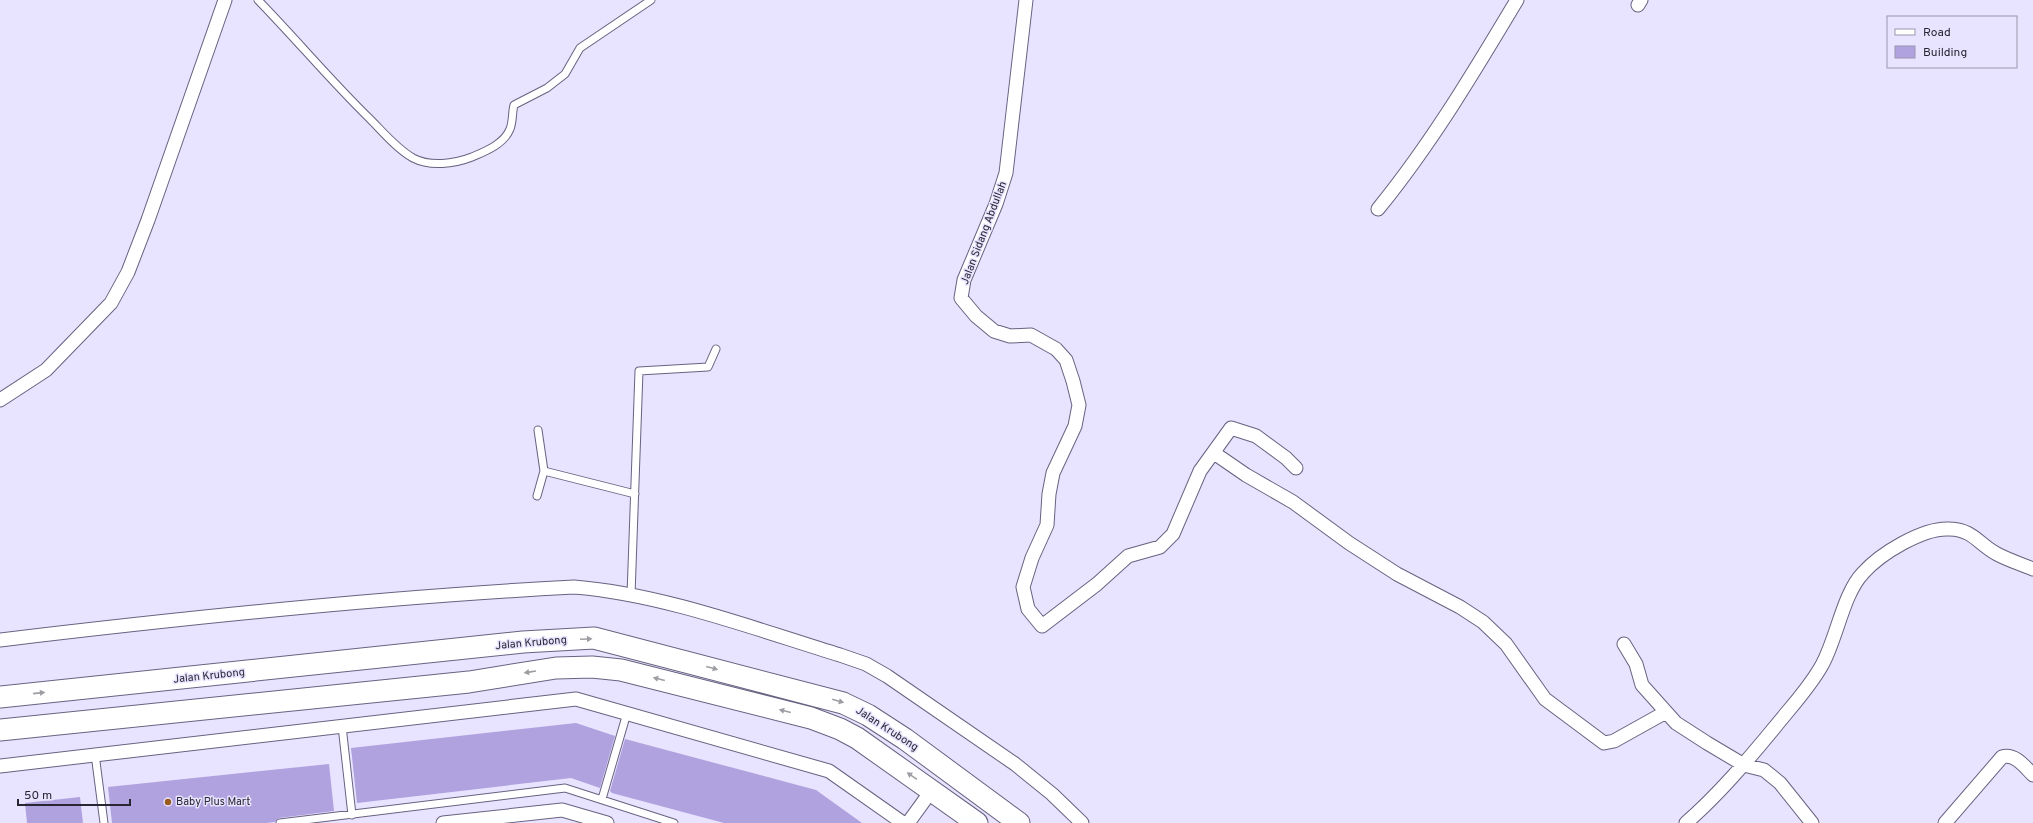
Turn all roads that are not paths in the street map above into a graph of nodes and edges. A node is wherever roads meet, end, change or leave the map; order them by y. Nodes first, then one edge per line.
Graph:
1 (226, 0) edge
2 (258, 0) edge
3 (651, 0) edge
4 (1026, 0) edge
5 (1517, 0) edge
6 (1378, 209) dead end
7 (716, 349) dead end
8 (0, 400) edge
9 (538, 430) dead end
10 (1214, 453) junction
11 (1296, 468) dead end
12 (544, 471) junction
13 (634, 494) junction
14 (537, 496) dead end
15 (2033, 569) edge
16 (631, 595) junction
17 (0, 640) edge
18 (1624, 644) dead end
19 (469, 649) junction
20 (469, 682) junction
21 (0, 697) edge
22 (1666, 712) junction
23 (627, 713) junction
24 (342, 726) junction
25 (0, 730) edge
26 (95, 754) junction
27 (1744, 764) junction
28 (0, 766) edge
29 (2033, 775) edge
30 (932, 790) junction
31 (602, 799) junction
32 (352, 815) junction
33 (518, 820) edge
34 (592, 821) edge
35 (104, 823) edge
36 (280, 823) edge
37 (443, 823) edge
38 (607, 823) edge
39 (674, 823) edge
40 (903, 823) edge
41 (908, 823) edge
42 (977, 823) edge
43 (1018, 823) edge
44 (1082, 823) edge
45 (1686, 823) edge
46 (1812, 823) edge
47 (1944, 823) edge

1 - 8 street
2 - 3 lane
4 - 10 street, Jalan Sidang Abdullah
5 - 6 street
7 - 13 lane
9 - 12 lane
10 - 11 street, Jalan Sidang Abdullah
10 - 22 street
12 - 13 lane
12 - 14 lane
13 - 16 lane
15 - 27 street
16 - 17 street
16 - 44 street
18 - 22 street
19 - 20 main road
21 -> 19 main road, Jalan Krubong
19 -> 43 main road, Jalan Krubong
20 - 25 main road
30 -> 20 main road
22 - 27 street
23 - 24 street
23 - 31 lane
23 - 40 street
24 - 26 street
24 - 32 lane
26 - 28 street
26 - 35 lane
27 - 45 street
27 - 46 street
29 - 47 street
30 - 41 street
30 - 42 main road
31 - 32 lane
31 - 39 lane
32 - 36 lane
33 - 34 street
33 - 37 street
34 - 38 street

